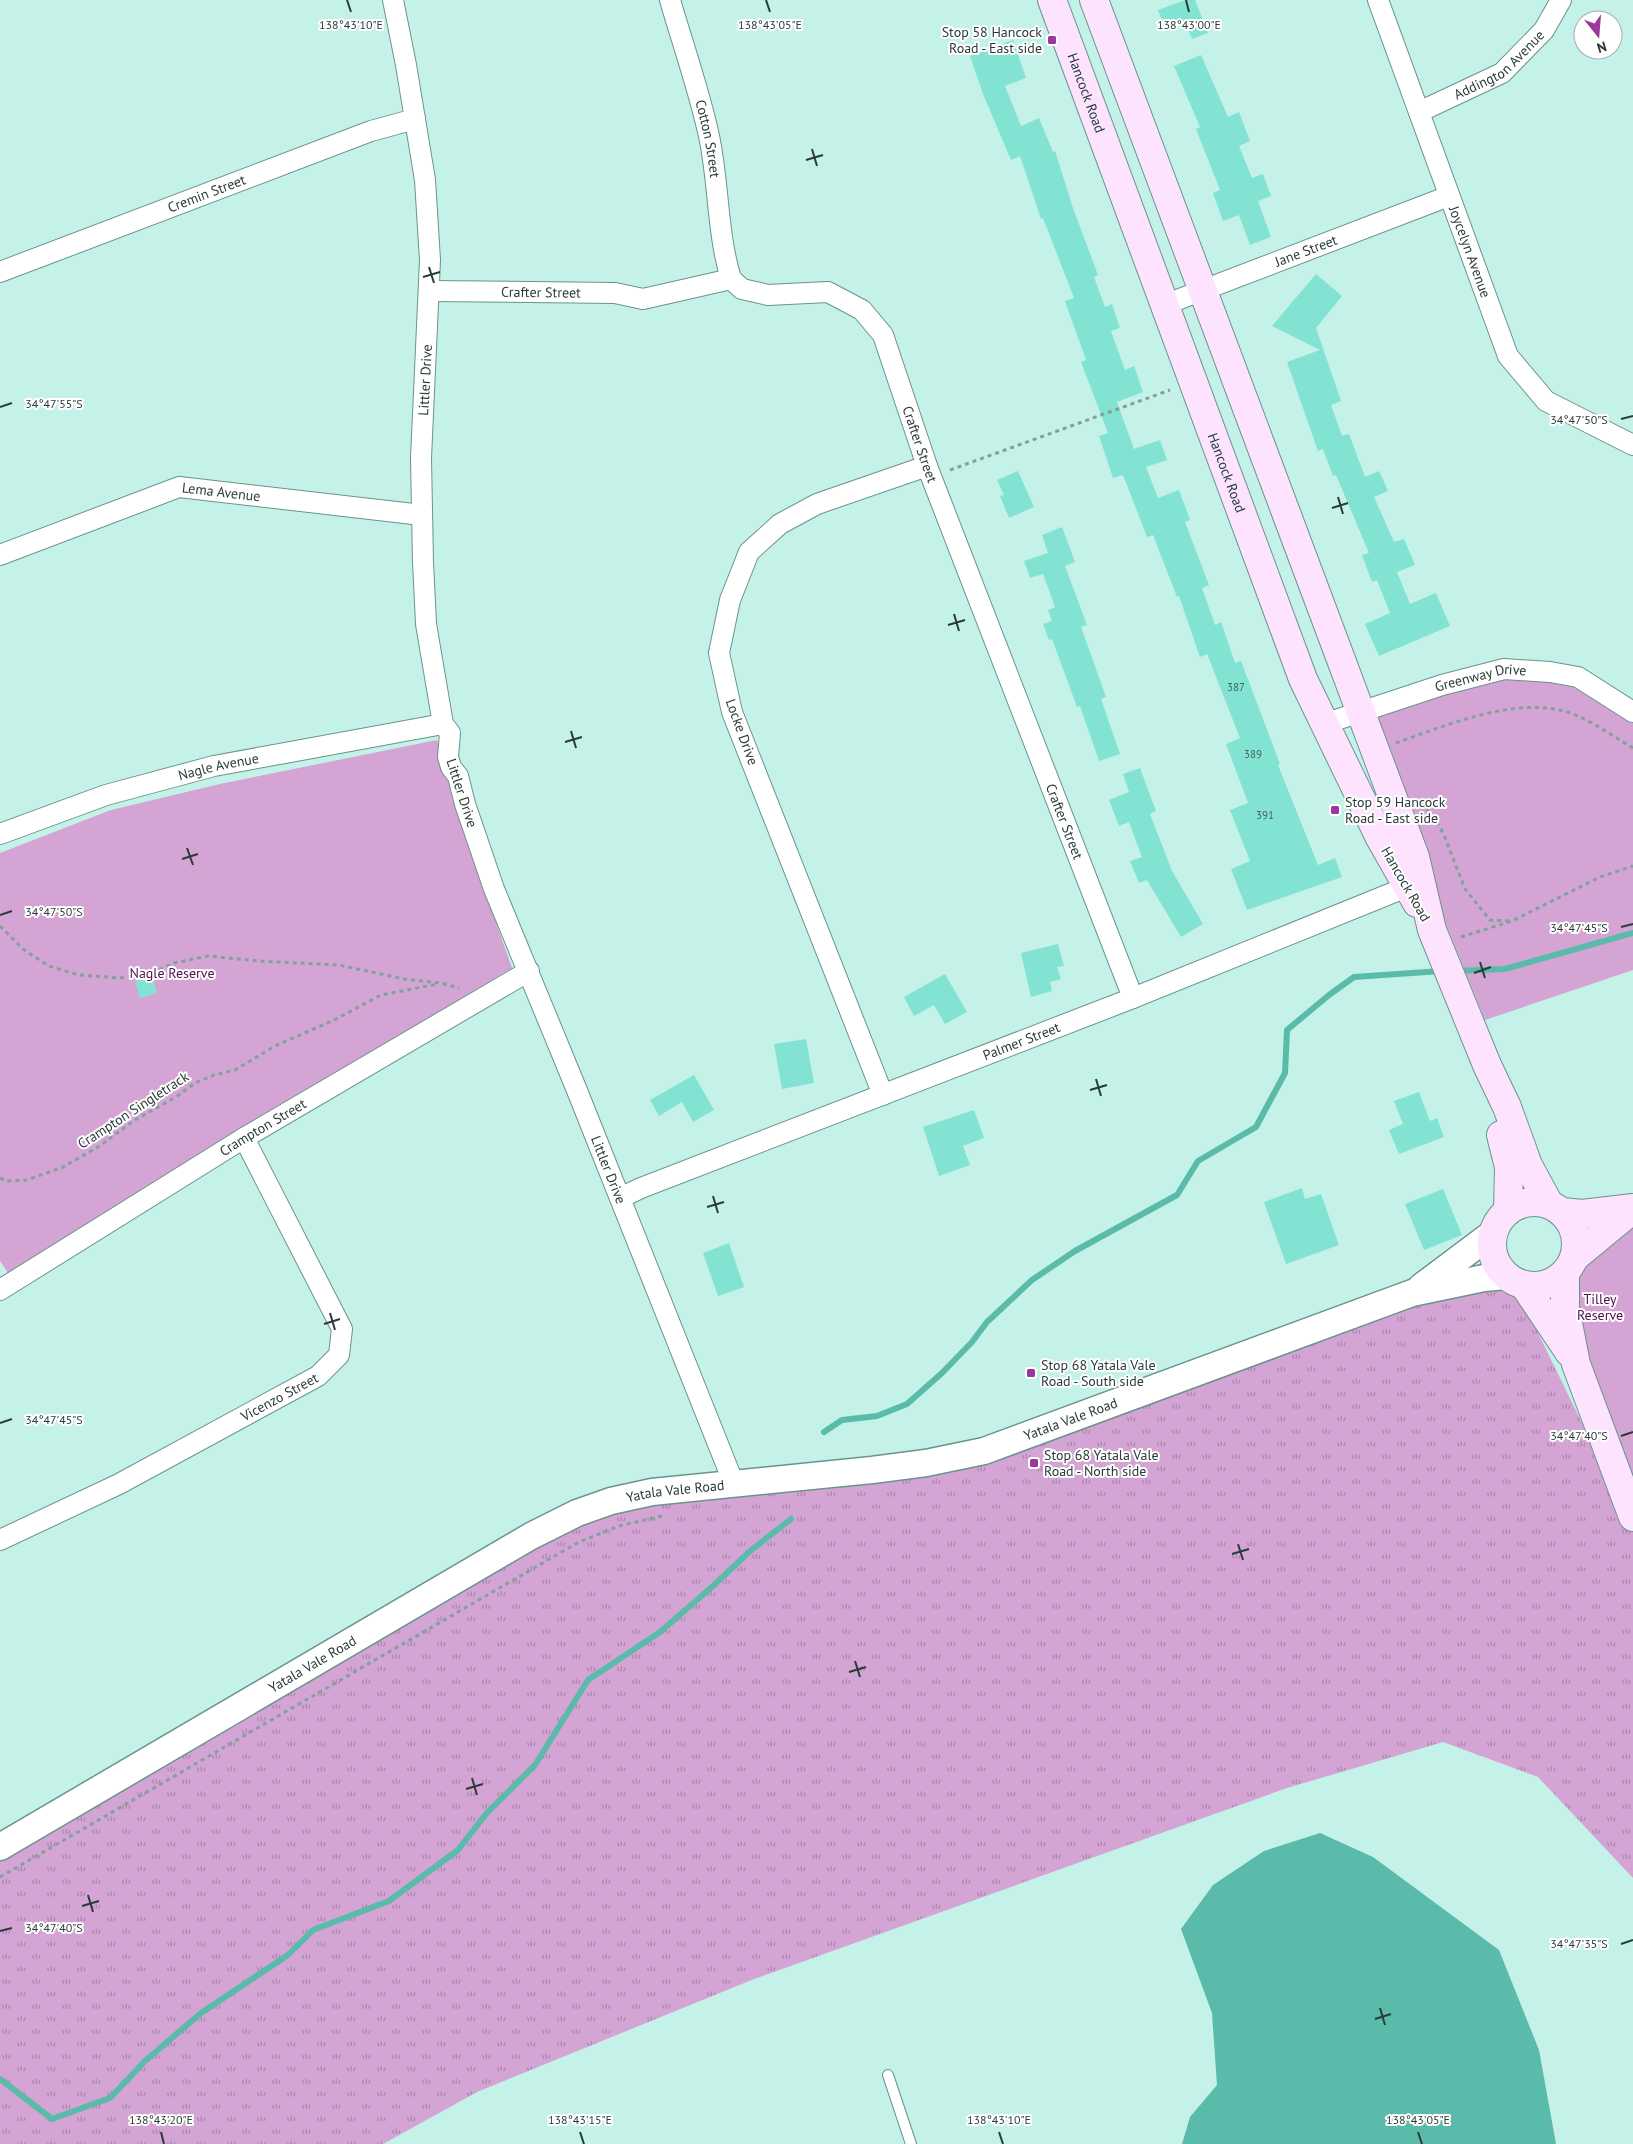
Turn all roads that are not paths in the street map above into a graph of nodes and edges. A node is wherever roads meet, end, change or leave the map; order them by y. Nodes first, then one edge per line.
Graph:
1 (393, 0) edge
2 (670, 0) edge
3 (1052, 0) edge
4 (1094, 0) edge
5 (1378, 0) edge
6 (1561, 0) edge
7 (1419, 112) junction
8 (415, 119) junction
9 (1449, 196) junction
10 (0, 272) edge
11 (731, 279) junction
12 (1202, 290) junction
13 (428, 291) junction
14 (1164, 305) junction
15 (1633, 445) edge
16 (930, 471) junction
17 (422, 515) junction
18 (0, 555) edge
19 (1360, 712) junction
20 (1633, 712) edge
21 (443, 724) junction
22 (1324, 724) junction
23 (0, 834) edge
24 (1414, 884) junction
25 (529, 971) junction
26 (1133, 998) junction
27 (1487, 1065) junction
28 (883, 1095) junction
29 (244, 1138) junction
30 (620, 1198) junction
31 (1556, 1208) junction
32 (1633, 1208) edge
33 (1501, 1222) junction
34 (1570, 1265) junction
35 (1515, 1280) junction
36 (0, 1290) edge
37 (1412, 1293) junction
38 (1576, 1364) junction
39 (734, 1484) junction
40 (1633, 1517) edge
41 (0, 1540) edge
42 (0, 1847) edge
43 (888, 2075) dead end
44 (911, 2144) edge

1 - 8 street, Littler Drive
2 - 11 street, Cotton Street
3 - 14 main road, Hancock Road
4 - 12 main road, Hancock Road
5 - 7 street, Joycelyn Avenue
6 - 7 street, Addington Avenue
7 - 9 street, Joycelyn Avenue
8 - 10 street, Cremin Street
8 - 13 street, Littler Drive
9 - 12 street, Jane Street
9 - 15 street, Joycelyn Avenue
11 - 13 street, Crafter Street
11 - 16 street, Crafter Street
12 - 14 street, Jane Street
12 - 19 main road, Hancock Road
13 - 17 street, Littler Drive
14 - 22 main road, Hancock Road
16 - 26 street, Crafter Street
16 - 28 street, Locke Drive
17 - 18 street, Lema Avenue
17 - 21 street, Littler Drive
19 - 20 street, Greenway Drive
19 - 22 street, Greenway Drive
19 - 24 main road, Hancock Road
21 - 23 street, Nagle Avenue
21 - 25 street, Littler Drive
22 - 24 main road, Hancock Road
24 - 26 street, Palmer Street
24 - 27 main road, Hancock Road
25 - 29 street, Crampton Street
25 - 30 street, Littler Drive
26 - 28 street, Palmer Street
27 - 31 main road, Hancock Road
27 - 33 main road, Hancock Road
28 - 30 street, Palmer Street
29 - 36 street, Crampton Street
29 - 41 street, Vicenzo Street
30 - 39 street, Littler Drive
31 - 32 main road
31 - 33 main road
31 - 34 main road
32 - 34 main road
33 - 35 main road
33 - 37 street, Yatala Vale Road
34 - 35 main road
34 - 38 main road
35 - 37 street, Yatala Vale Road
35 - 38 main road
37 - 39 street, Yatala Vale Road
38 - 40 main road
39 - 42 street, Yatala Vale Road
43 - 44 lane

